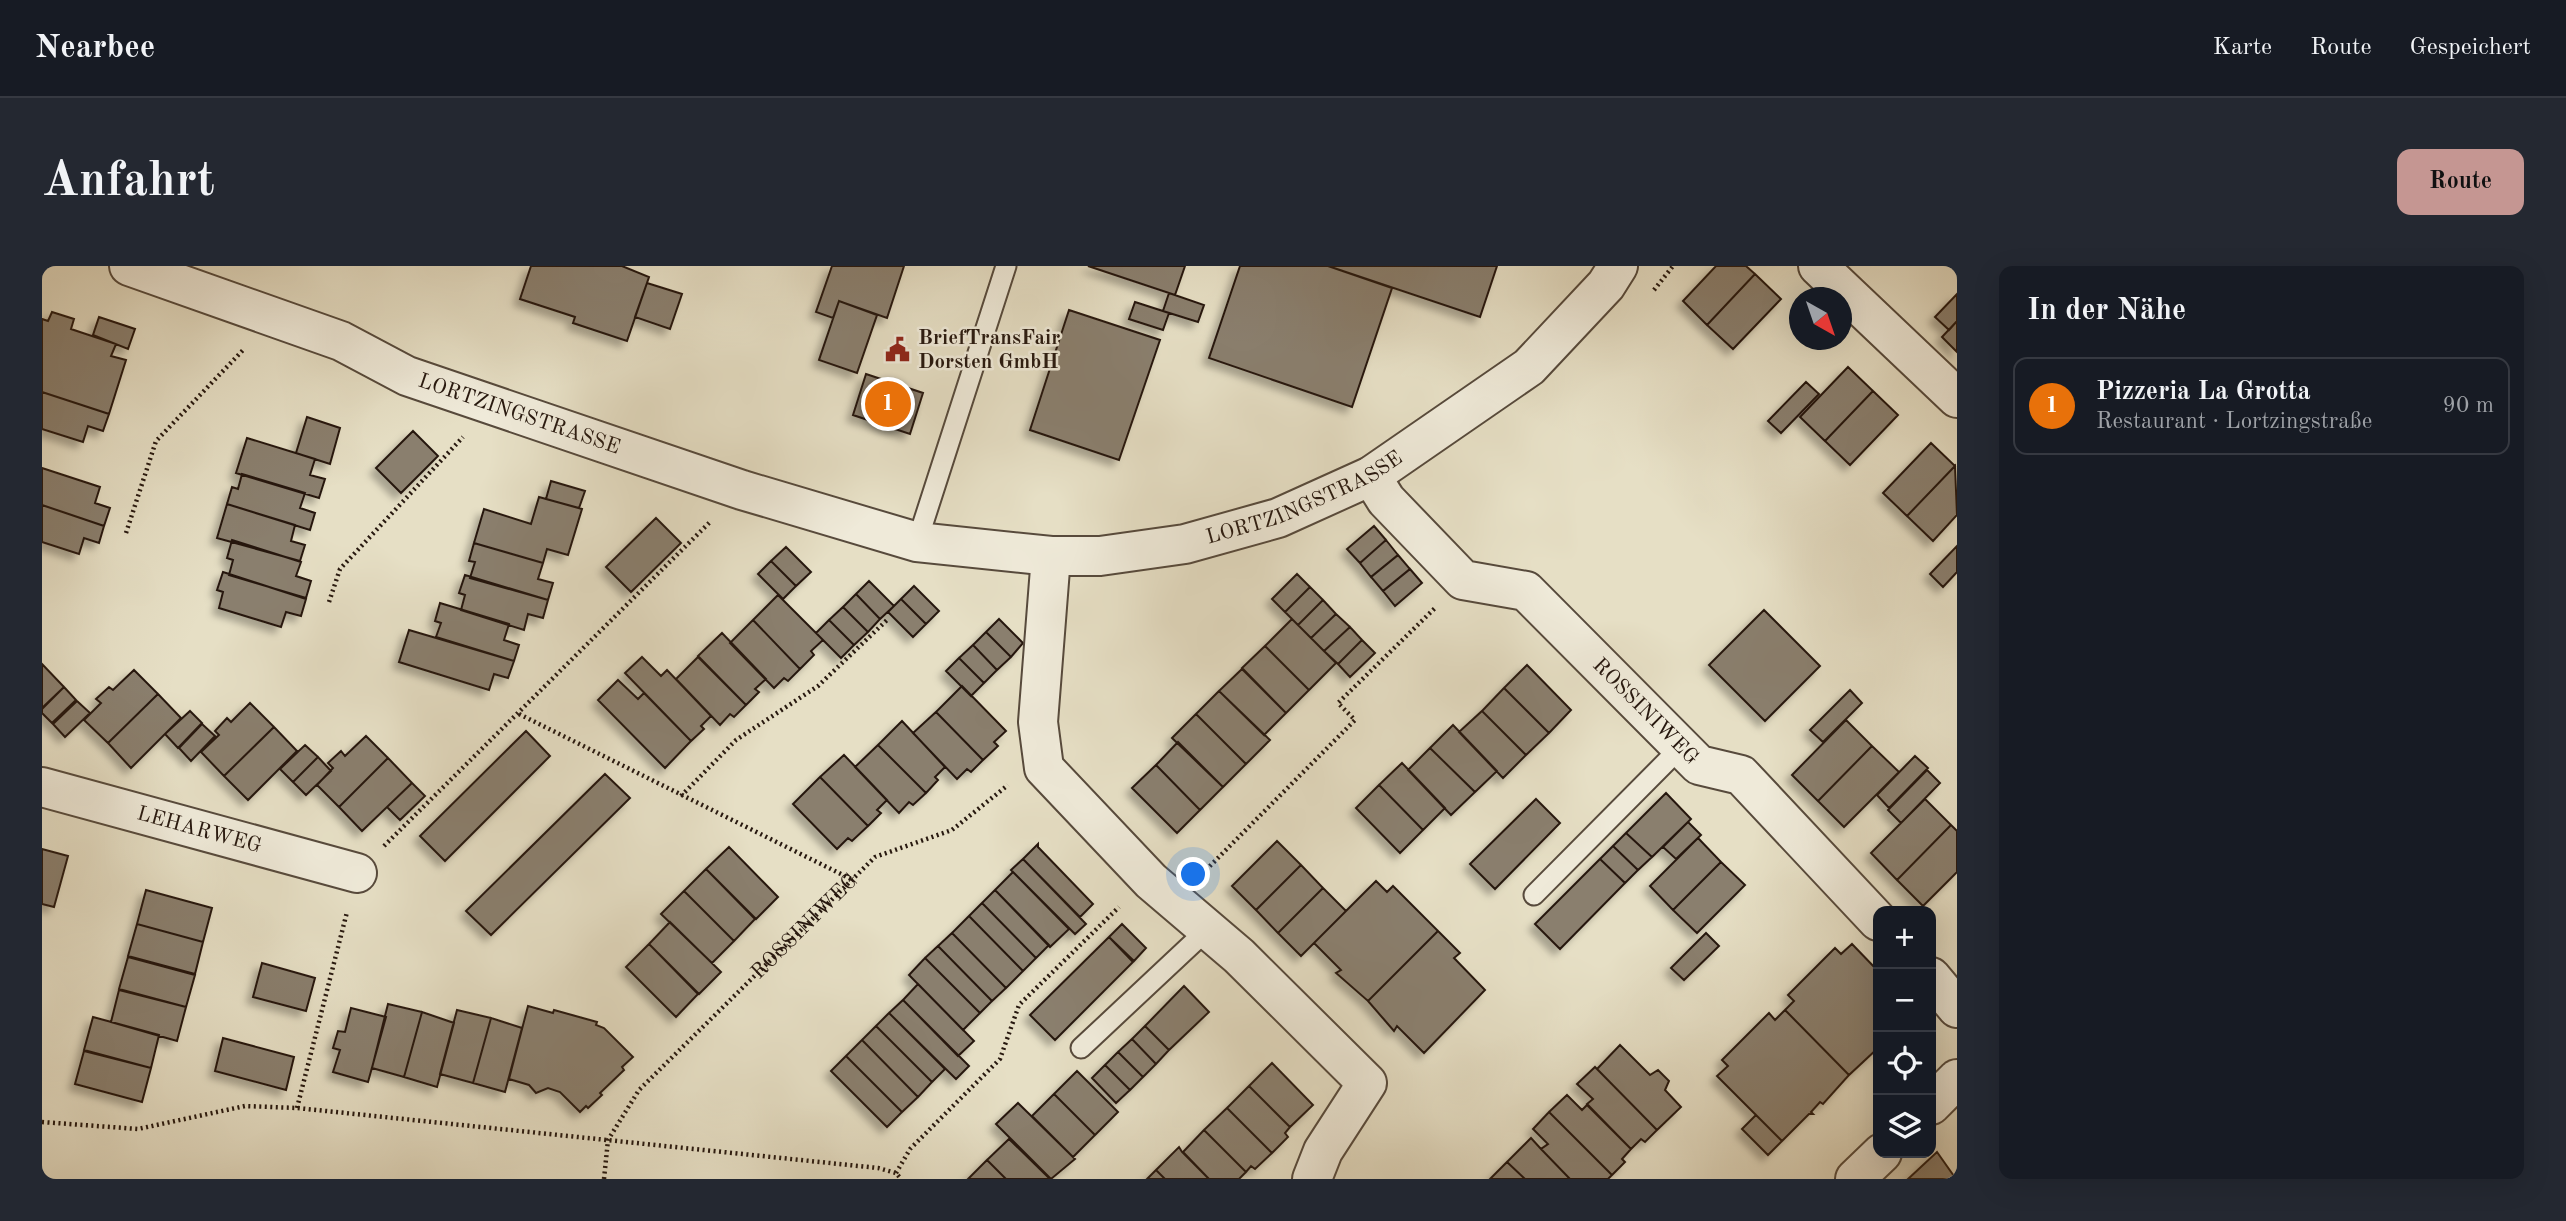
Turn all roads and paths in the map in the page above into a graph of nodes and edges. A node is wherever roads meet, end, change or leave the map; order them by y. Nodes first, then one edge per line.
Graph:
1 (129, 266) edge
2 (1006, 266) edge
3 (1618, 266) edge
4 (1818, 266) edge
5 (275, 317) junction
6 (1957, 398) edge
7 (492, 405) junction
8 (1371, 476) junction
9 (742, 490) junction
10 (126, 533) dead end
11 (917, 542) junction
12 (1051, 556) junction
13 (1463, 580) junction
14 (329, 602) dead end
15 (887, 620) dead end
16 (519, 714) junction
17 (1681, 747) junction
18 (1044, 768) junction
19 (42, 787) edge
20 (681, 796) junction
21 (357, 873) junction
22 (853, 880) junction
23 (1164, 891) junction
24 (1534, 894) dead end
25 (1873, 916) edge
26 (1208, 929) junction
27 (1936, 983) edge
28 (1957, 1008) edge
29 (1081, 1048) dead end
30 (1957, 1079) edge
31 (1936, 1100) edge
32 (297, 1108) junction
33 (42, 1122) edge
34 (608, 1140) junction
35 (1877, 1158) edge
36 (896, 1173) junction
37 (604, 1179) edge
38 (901, 1179) edge
39 (1312, 1179) edge
40 (1854, 1179) edge

1 - 5 street, LORTZINGSTRASSE
2 - 11 lane
3 - 8 street, LORTZINGSTRASSE
4 - 6 street
5 - 7 street, LORTZINGSTRASSE
5 - 10 path
7 - 9 street, LORTZINGSTRASSE
7 - 14 path
8 - 12 street, LORTZINGSTRASSE
8 - 13 street
9 - 11 street, LORTZINGSTRASSE
9 - 16 path
11 - 12 street, LORTZINGSTRASSE
12 - 18 street
13 - 17 street, ROSSINIWEG
13 - 23 path
15 - 20 path
16 - 20 path
16 - 21 path
17 - 24 lane
17 - 25 street, ROSSINIWEG
18 - 22 path, ROSSINIWEG
18 - 23 street
19 - 21 street, LEHARWEG
20 - 22 path
21 - 32 path
22 - 34 path, ROSSINIWEG
23 - 26 street
23 - 36 path
26 - 29 lane
26 - 39 street
27 - 28 street
30 - 31 street
32 - 33 path
32 - 34 path
34 - 36 path
34 - 37 path
35 - 40 street
36 - 38 path

